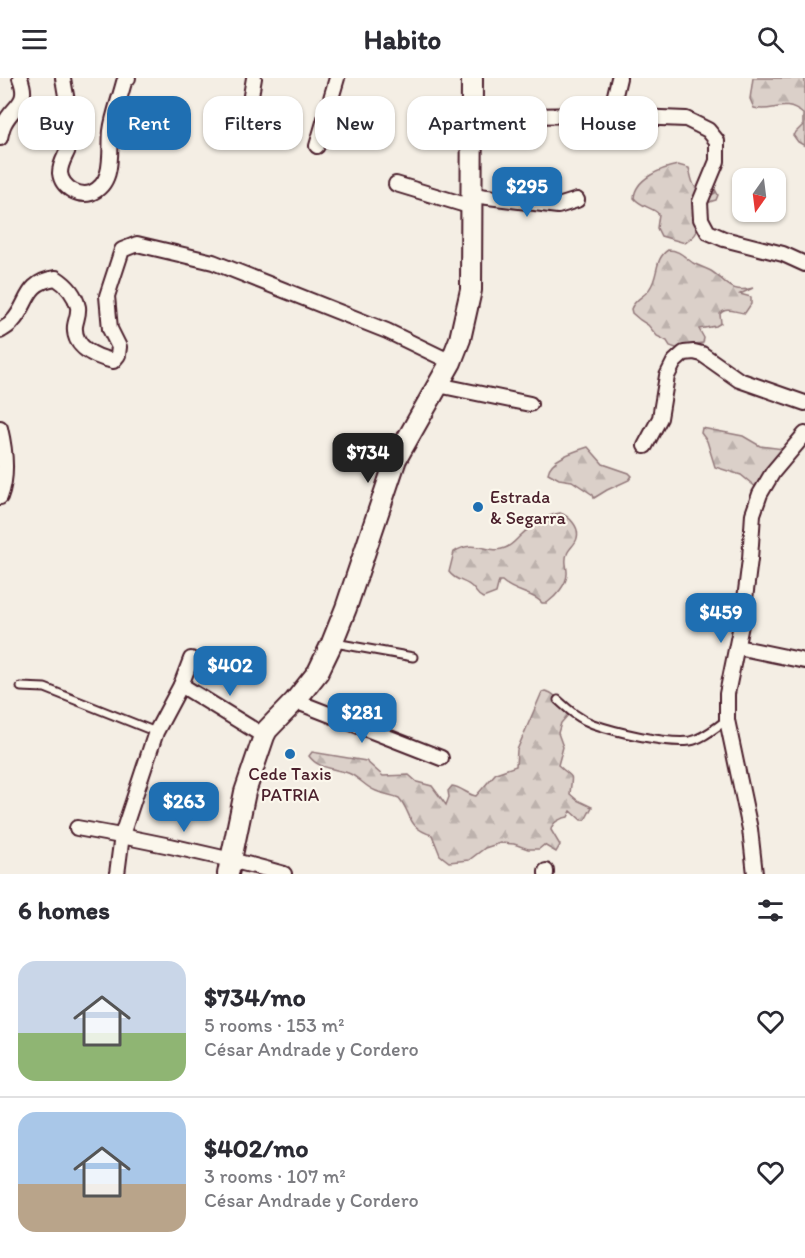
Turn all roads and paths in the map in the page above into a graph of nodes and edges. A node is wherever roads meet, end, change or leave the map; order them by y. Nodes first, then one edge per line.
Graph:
1 (20, 78) edge
2 (63, 78) edge
3 (128, 78) edge
4 (254, 78) edge
5 (337, 78) edge
6 (472, 78) edge
7 (619, 78) edge
8 (251, 96) edge
9 (332, 96) edge
10 (472, 96) edge
11 (615, 96) edge
12 (658, 118) edge
13 (0, 138) edge
14 (472, 150) edge
15 (396, 184) dead end
16 (577, 200) dead end
17 (472, 201) junction
18 (805, 264) edge
19 (0, 331) edge
20 (451, 362) junction
21 (438, 385) junction
22 (530, 404) dead end
23 (805, 404) edge
24 (0, 428) edge
25 (805, 434) edge
26 (645, 446) dead end
27 (0, 496) edge
28 (332, 642) junction
29 (737, 647) junction
30 (412, 657) dead end
31 (191, 658) dead end
32 (805, 661) edge
33 (181, 685) junction
34 (21, 687) dead end
35 (558, 700) dead end
36 (295, 701) junction
37 (727, 720) junction
38 (156, 732) junction
39 (264, 736) junction
40 (441, 758) dead end
41 (77, 828) dead end
42 (122, 835) junction
43 (229, 866) edge
44 (117, 874) edge
45 (284, 874) edge
46 (755, 874) edge

1 - 13 street
2 - 3 street
4 - 8 street
5 - 9 street
6 - 10 street
7 - 11 street
12 - 18 street
14 - 17 street
15 - 17 street
16 - 17 street
17 - 20 street
19 - 20 street
20 - 21 street
21 - 22 street
21 - 28 street
23 - 26 street
24 - 27 street
25 - 29 street
28 - 30 lane
28 - 36 street
29 - 32 street
29 - 37 street
31 - 33 street
33 - 38 street
33 - 39 street
34 - 38 lane
35 - 37 lane
36 - 39 street
36 - 40 street
37 - 46 street
38 - 42 street
39 - 43 street
41 - 42 street
42 - 43 street
42 - 44 street
43 - 45 street

